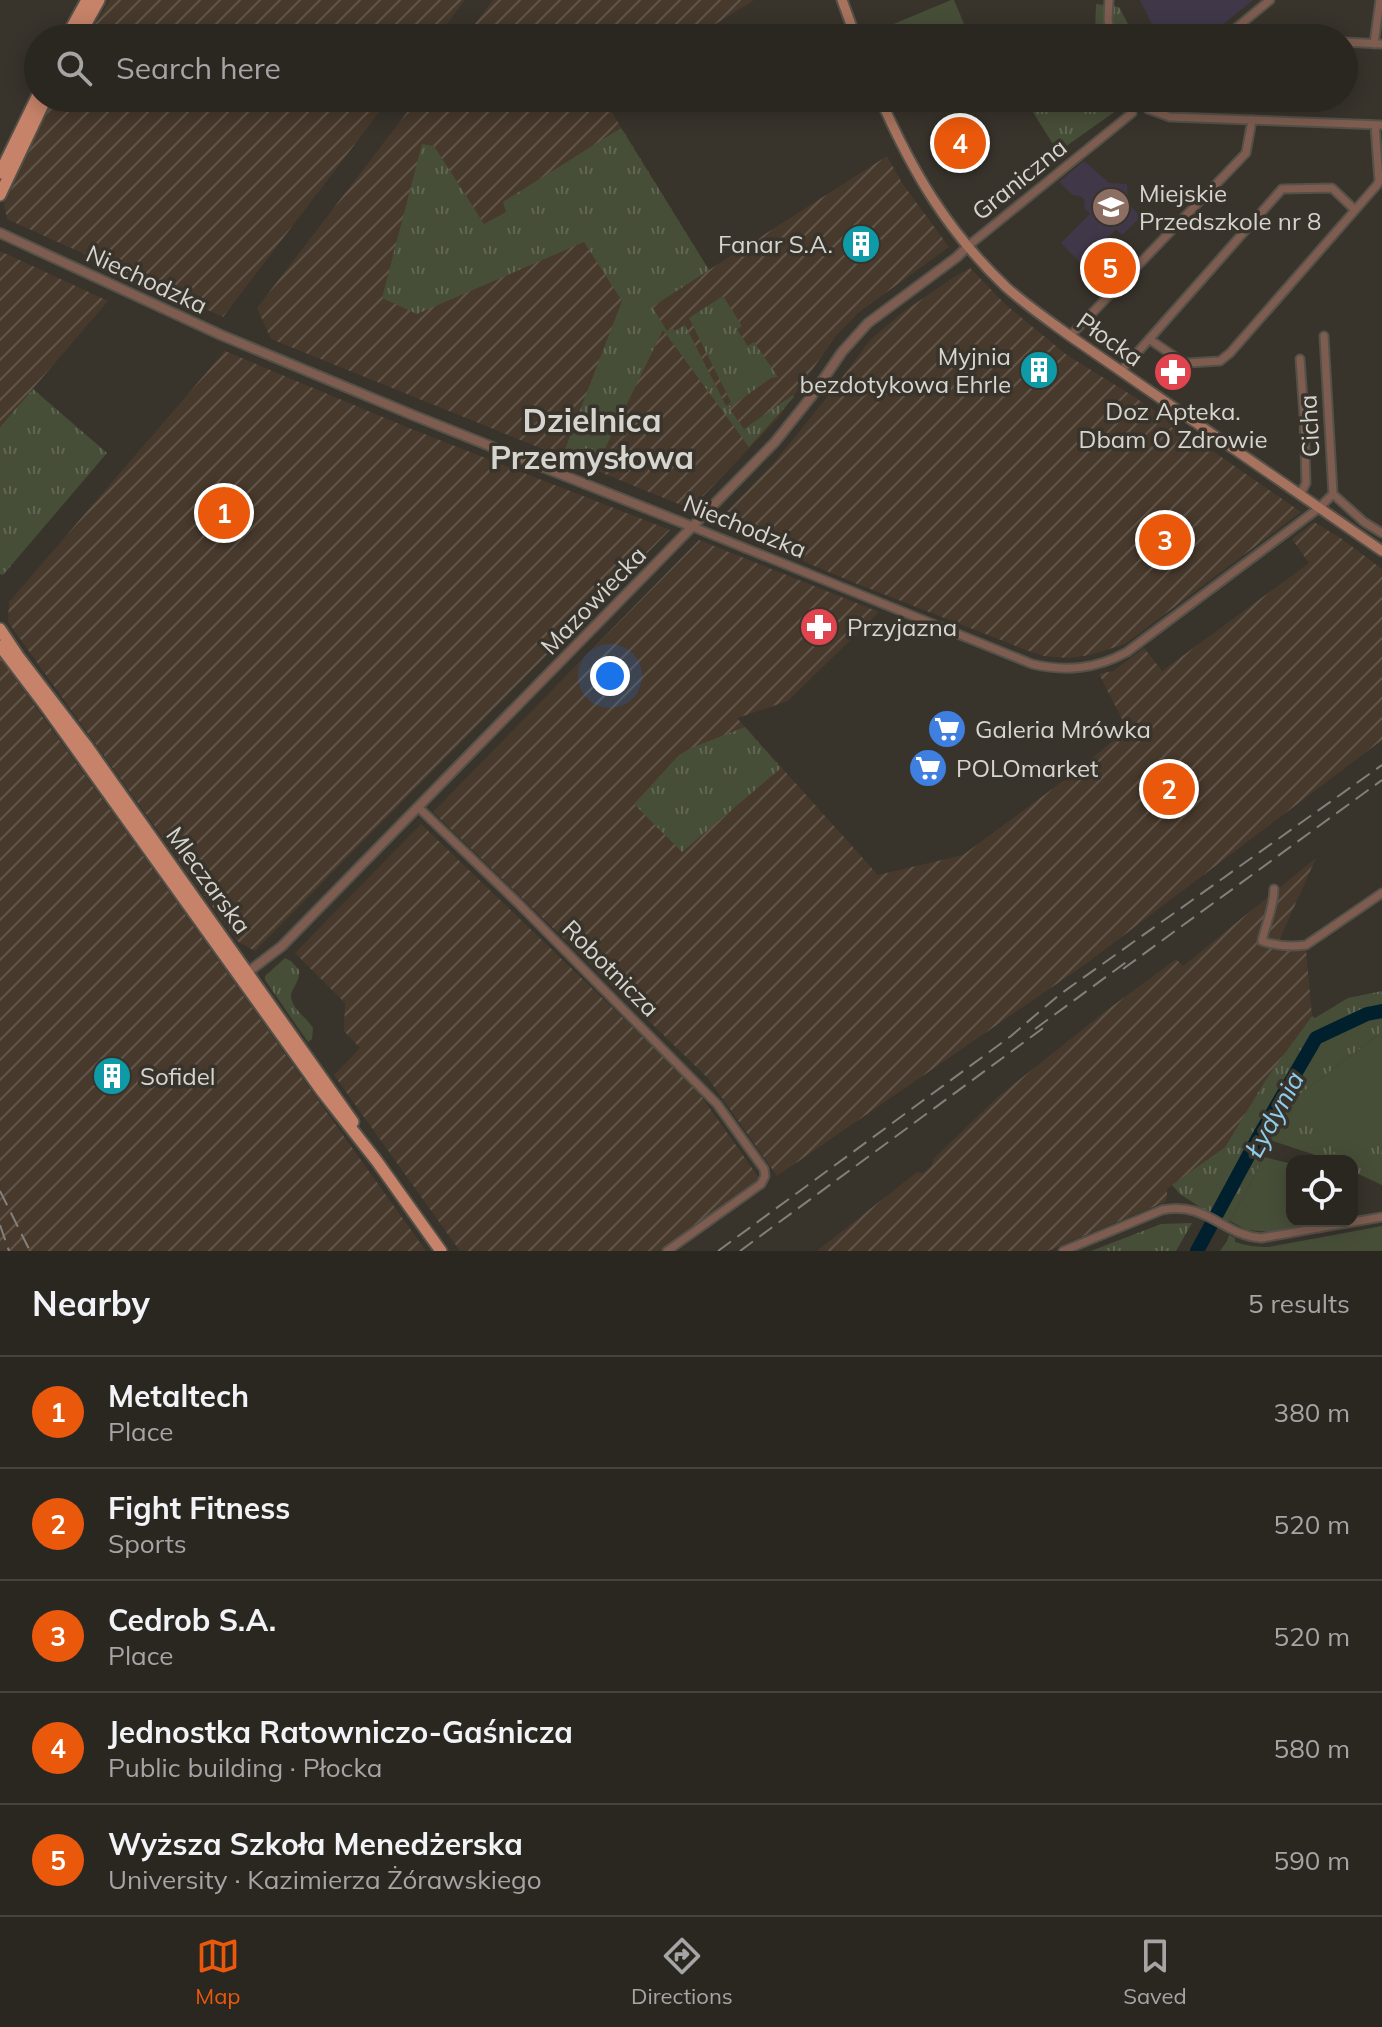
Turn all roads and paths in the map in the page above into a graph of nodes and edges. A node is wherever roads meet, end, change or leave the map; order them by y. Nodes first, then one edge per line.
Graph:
1 (87, 0) edge
2 (99, 0) edge
3 (842, 0) edge
4 (1109, 0) edge
5 (1270, 0) edge
6 (1380, 0) edge
7 (74, 24) edge
8 (86, 24) edge
9 (851, 24) edge
10 (1109, 24) edge
11 (1241, 24) edge
12 (1358, 43) edge
13 (1378, 44) edge
14 (30, 112) edge
15 (39, 112) edge
16 (886, 112) edge
17 (1140, 113) joint
18 (1252, 120) junction
19 (1379, 125) edge
20 (0, 173) edge
21 (0, 195) edge
22 (1355, 210) junction
23 (0, 233) edge
24 (968, 246) junction
25 (1070, 336) junction
26 (1324, 336) dead end
27 (1149, 339) junction
28 (1300, 359) dead end
29 (1121, 371) junction
30 (1333, 494) junction
31 (1300, 495) junction
32 (1319, 508) junction
33 (693, 527) junction
34 (1382, 533) edge
35 (1382, 551) edge
36 (0, 629) edge
37 (0, 646) edge
38 (418, 807) junction
39 (1274, 889) dead end
40 (1382, 893) edge
41 (244, 975) junction
42 (1382, 1217) edge
43 (441, 1251) edge
44 (667, 1251) edge
45 (1063, 1251) edge

1 - 7 main road
2 - 8 main road
3 - 9 main road
4 - 10 street
5 - 11 street
6 - 13 street
12 - 13 street
14 - 20 main road
15 - 21 main road
16 - 24 main road, Płocka
17 - 18 street
17 - 24 street, Graniczna
18 - 19 street
18 - 25 street
19 - 22 street
22 - 27 street
22 - 27 street
23 - 33 street, Niechodzka
24 - 25 main road, Płocka
24 - 33 street, Mazowiecka
25 - 29 main road, Płocka
26 - 30 street, Cicha
27 - 29 street
28 - 31 street
29 - 31 main road, Płocka
30 - 32 street
30 - 34 street
31 - 32 main road, Płocka
32 - 33 street, Niechodzka
32 - 35 main road, Płocka
33 - 38 street, Mazowiecka
36 - 41 main road, Mleczarska
37 - 41 main road, Mleczarska
38 - 41 street, Mazowiecka
38 - 44 street, Robotnicza
39 - 40 street
41 - 43 main road, Mleczarska
42 - 45 street

